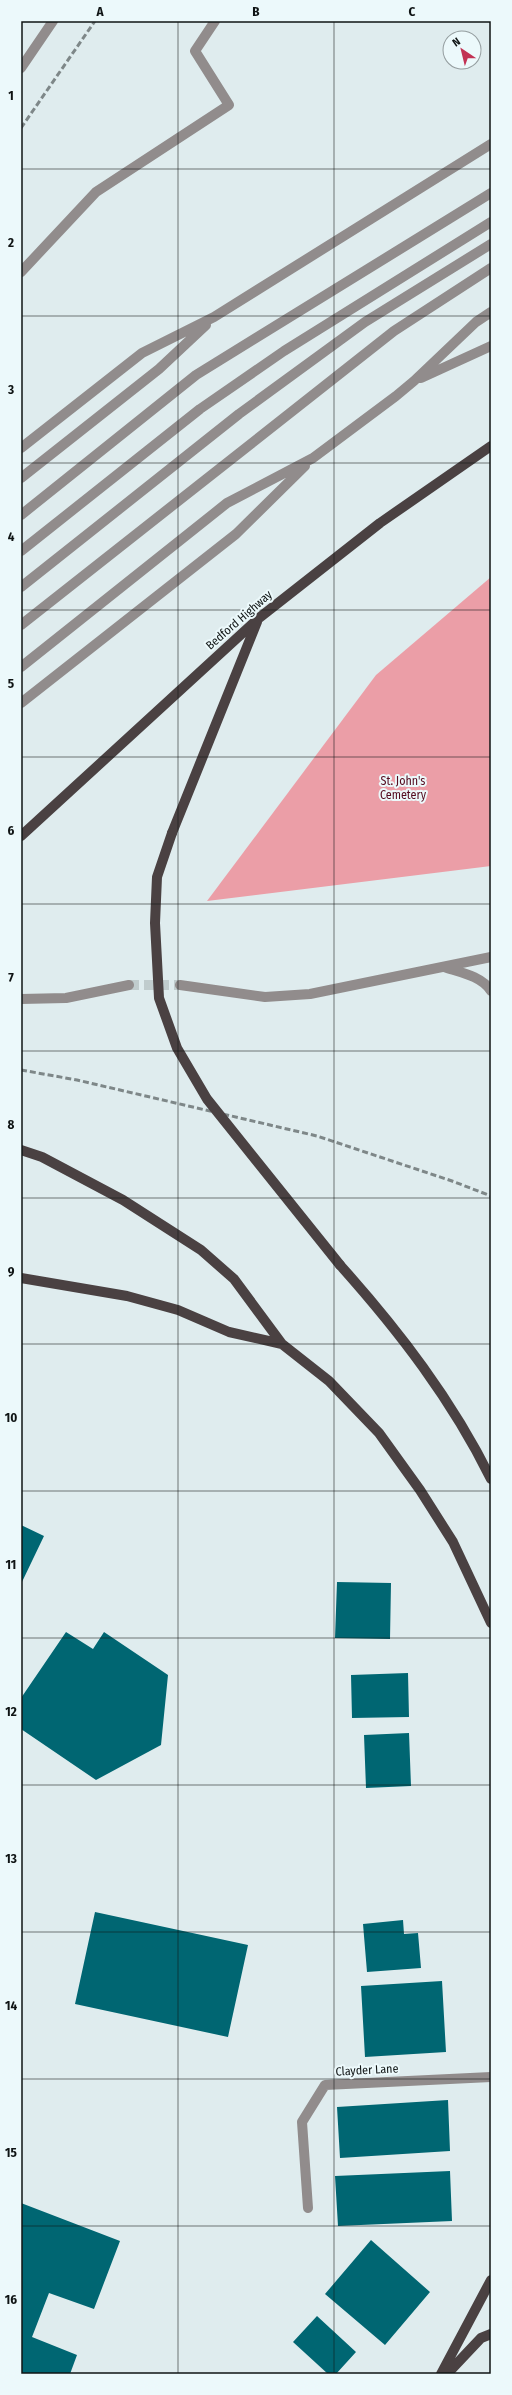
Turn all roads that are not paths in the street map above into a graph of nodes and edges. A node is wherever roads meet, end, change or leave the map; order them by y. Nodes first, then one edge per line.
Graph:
1 (53, 21) edge
2 (215, 21) edge
3 (21, 68) edge
4 (491, 144) edge
5 (491, 193) edge
6 (491, 222) edge
7 (491, 244) edge
8 (491, 268) edge
9 (21, 272) edge
10 (491, 312) edge
11 (214, 317) junction
12 (491, 346) edge
13 (414, 381) junction
14 (491, 446) edge
15 (21, 448) edge
16 (313, 458) junction
17 (21, 478) edge
18 (21, 515) edge
19 (21, 551) edge
20 (21, 587) edge
21 (259, 618) junction
22 (21, 625) edge
23 (21, 667) edge
24 (21, 703) edge
25 (23, 834) edge
26 (491, 957) edge
27 (442, 967) junction
28 (128, 985) tunnel mouth
29 (180, 985) tunnel mouth
30 (491, 991) edge
31 (21, 999) edge
32 (21, 1150) edge
33 (21, 1278) edge
34 (282, 1344) junction
35 (491, 1479) edge
36 (491, 1623) edge
37 (491, 2077) edge
38 (308, 2208) dead end
39 (491, 2280) edge
40 (491, 2334) edge
41 (441, 2374) edge
42 (447, 2374) edge

1 - 3 lane
2 - 9 lane
4 - 11 lane
5 - 18 lane
6 - 19 lane
7 - 20 lane
8 - 22 lane
10 - 13 lane
11 - 15 lane
11 - 17 lane
12 - 13 lane
13 - 16 lane
14 - 21 main road, Bedford Highway
16 - 23 lane
16 - 24 lane
21 - 25 main road, Bedford Highway
21 - 35 main road, bridge
26 - 27 lane
27 - 29 lane
27 - 30 lane
28 - 31 lane
32 - 34 main road
33 - 34 main road
34 - 36 main road
37 - 38 lane, Clayder Lane
39 - 41 main road
40 - 42 main road

